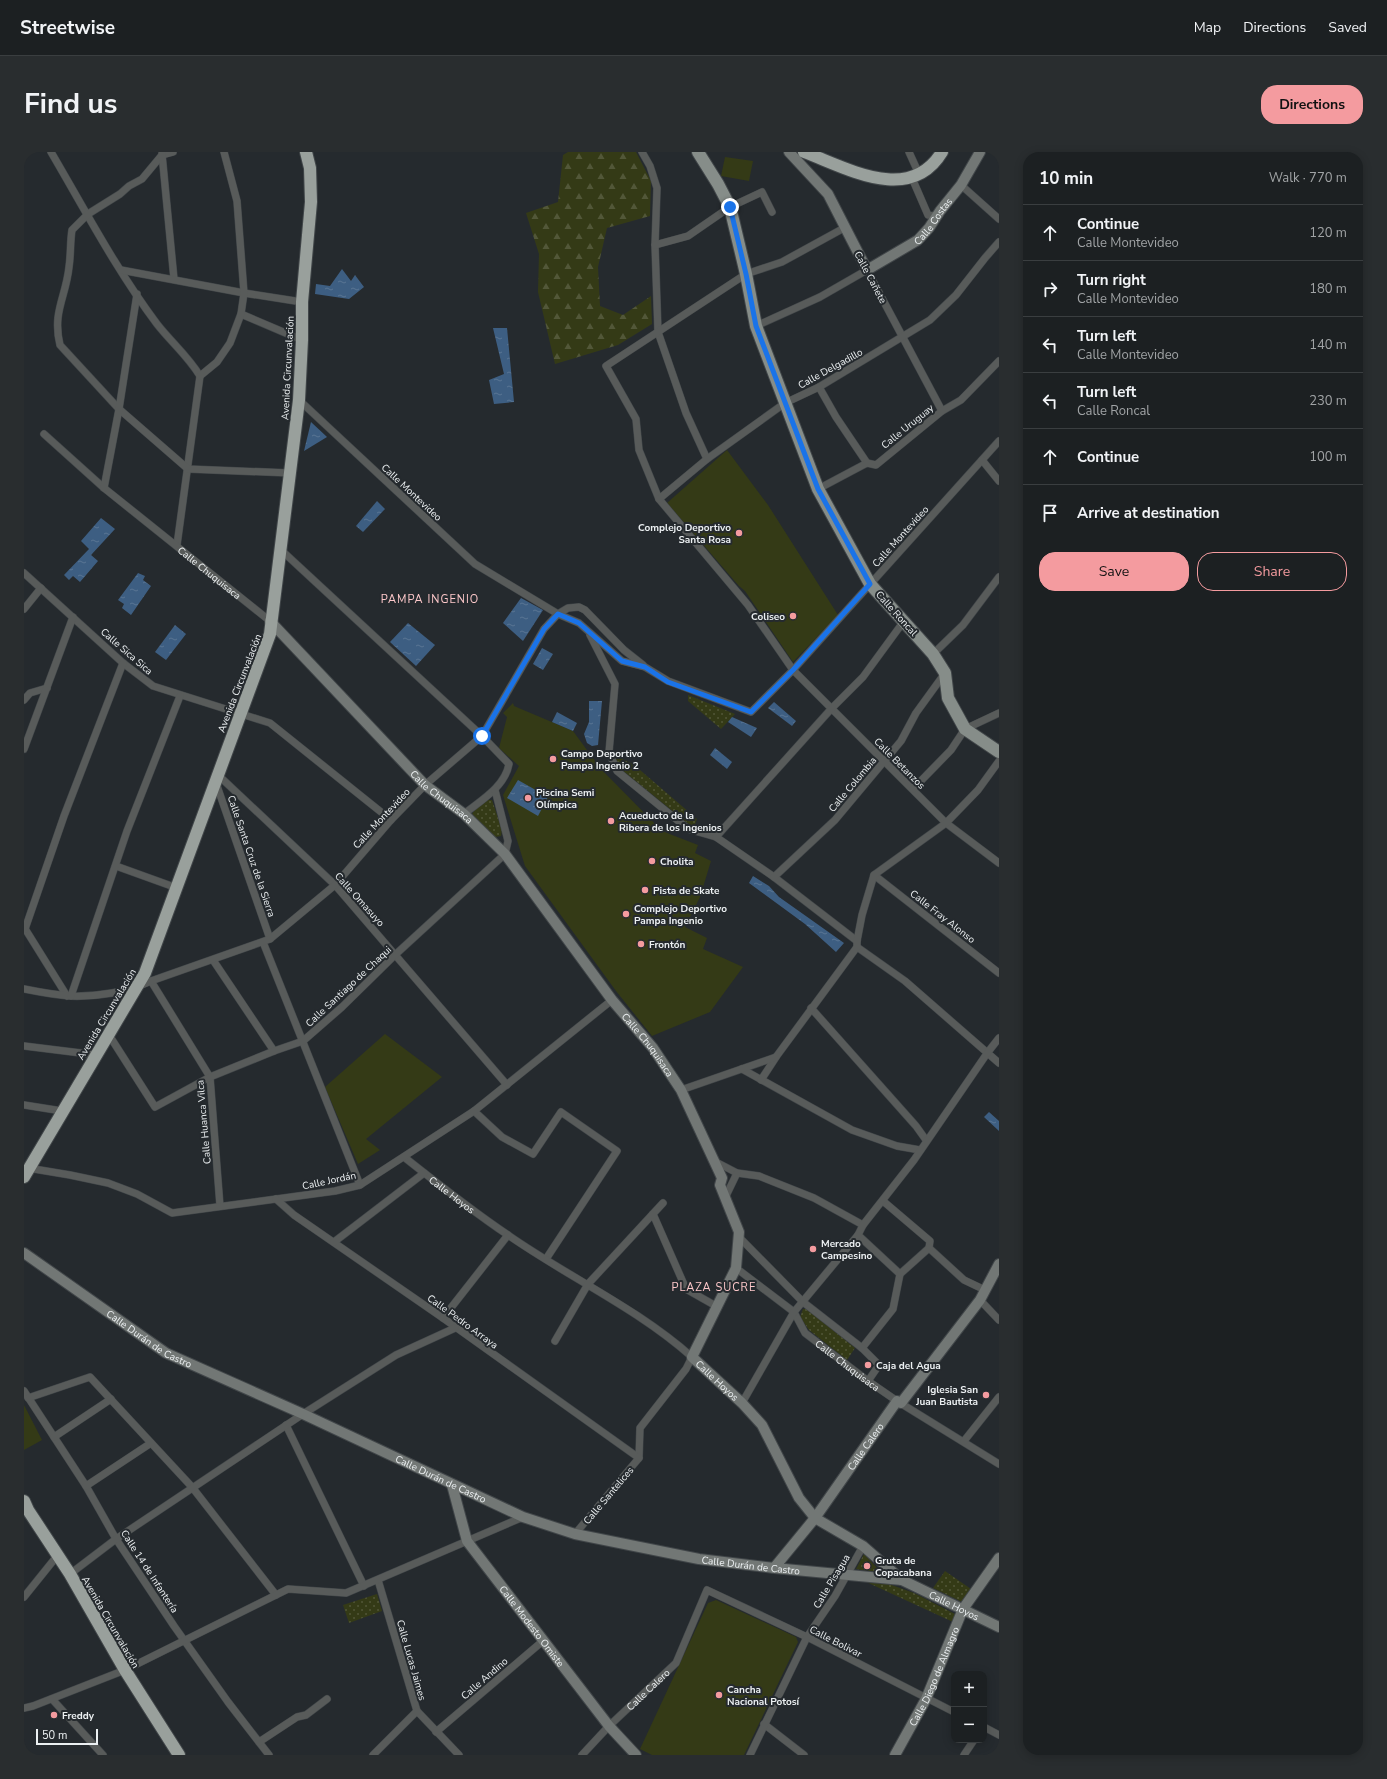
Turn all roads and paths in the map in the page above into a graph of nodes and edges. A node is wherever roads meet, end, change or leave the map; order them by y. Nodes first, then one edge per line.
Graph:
1 (173, 152) edge
2 (224, 152) edge
3 (306, 152) edge
4 (642, 152) edge
5 (698, 152) edge
6 (789, 152) edge
7 (804, 152) edge
8 (909, 152) edge
9 (942, 152) edge
10 (980, 152) edge
11 (54, 153) edge
12 (162, 153) edge
13 (915, 176) junction
14 (961, 185) junction
15 (730, 207) junction
16 (940, 211) junction
17 (772, 212) dead end
18 (88, 214) junction
19 (999, 219) edge
20 (844, 228) junction
21 (999, 242) edge
22 (654, 245) junction
23 (121, 270) junction
24 (867, 270) junction
25 (746, 274) junction
26 (174, 279) junction
27 (244, 293) junction
28 (137, 294) junction
29 (302, 302) junction
30 (240, 314) junction
31 (756, 326) junction
32 (658, 332) junction
33 (903, 337) junction
34 (302, 340) junction
35 (999, 361) edge
36 (200, 376) junction
37 (819, 387) junction
38 (299, 400) junction
39 (785, 402) junction
40 (119, 409) junction
41 (942, 411) junction
42 (44, 434) dead end
43 (999, 441) edge
44 (706, 459) junction
45 (982, 460) junction
46 (867, 463) junction
47 (188, 469) junction
48 (290, 473) junction
49 (999, 481) edge
50 (104, 488) junction
51 (818, 489) junction
52 (659, 499) junction
53 (177, 546) junction
54 (280, 550) junction
55 (24, 573) edge
56 (999, 577) edge
57 (870, 584) junction
58 (41, 588) junction
59 (24, 609) edge
60 (558, 614) junction
61 (73, 617) junction
62 (270, 621) junction
63 (904, 621) junction
64 (589, 631) junction
65 (933, 654) junction
66 (123, 663) junction
67 (645, 667) junction
68 (793, 670) junction
69 (946, 673) junction
70 (47, 688) junction
71 (180, 696) junction
72 (24, 700) edge
73 (832, 708) junction
74 (240, 713) junction
75 (999, 713) edge
76 (965, 729) junction
77 (482, 736) junction
78 (24, 749) edge
79 (999, 752) edge
80 (999, 761) edge
81 (884, 762) junction
82 (216, 777) junction
83 (425, 785) junction
84 (913, 789) junction
85 (495, 790) junction
86 (464, 814) junction
87 (390, 820) junction
88 (946, 823) junction
89 (716, 837) junction
90 (505, 854) junction
91 (999, 863) edge
92 (116, 866) junction
93 (874, 875) junction
94 (774, 877) junction
95 (335, 885) junction
96 (177, 888) junction
97 (24, 929) edge
98 (270, 939) junction
99 (262, 942) junction
100 (857, 944) junction
101 (396, 954) junction
102 (213, 960) junction
103 (999, 973) edge
104 (151, 981) junction
105 (137, 988) junction
106 (24, 989) edge
107 (69, 996) junction
108 (612, 1000) junction
109 (811, 1008) junction
110 (109, 1035) junction
111 (999, 1038) edge
112 (303, 1041) junction
113 (24, 1046) edge
114 (274, 1051) junction
115 (988, 1052) junction
116 (97, 1055) junction
117 (776, 1057) junction
118 (999, 1063) edge
119 (742, 1069) junction
120 (210, 1077) junction
121 (761, 1080) junction
122 (507, 1085) junction
123 (682, 1090) junction
124 (24, 1105) edge
125 (62, 1111) junction
126 (474, 1112) junction
127 (926, 1140) junction
128 (920, 1150) junction
129 (404, 1157) junction
130 (714, 1161) junction
131 (25, 1171) edge
132 (424, 1173) junction
133 (737, 1173) junction
134 (360, 1185) junction
135 (725, 1198) junction
136 (276, 1199) junction
137 (883, 1200) junction
138 (663, 1203) dead end
139 (220, 1206) junction
140 (653, 1214) junction
141 (863, 1225) junction
142 (508, 1235) junction
143 (858, 1235) junction
144 (739, 1237) junction
145 (334, 1242) junction
146 (929, 1248) junction
147 (24, 1253) edge
148 (546, 1259) junction
149 (736, 1268) junction
150 (998, 1268) edge
151 (900, 1274) junction
152 (588, 1284) junction
153 (985, 1290) junction
154 (980, 1300) junction
155 (803, 1302) junction
156 (716, 1306) junction
157 (794, 1312) junction
158 (443, 1318) junction
159 (999, 1320) edge
160 (455, 1328) junction
161 (555, 1341) dead end
162 (862, 1348) junction
163 (692, 1357) junction
164 (868, 1381) junction
165 (26, 1394) edge
166 (999, 1397) edge
167 (111, 1399) junction
168 (899, 1402) junction
169 (742, 1403) junction
170 (303, 1414) junction
171 (286, 1425) junction
172 (54, 1437) junction
173 (964, 1441) junction
174 (151, 1443) junction
175 (639, 1458) junction
176 (999, 1464) edge
177 (452, 1485) junction
178 (86, 1486) junction
179 (192, 1487) junction
180 (24, 1501) edge
181 (523, 1517) junction
182 (815, 1518) junction
183 (575, 1534) junction
184 (116, 1539) junction
185 (467, 1541) junction
186 (863, 1546) junction
187 (57, 1556) junction
188 (999, 1558) edge
189 (774, 1568) junction
190 (70, 1574) junction
191 (848, 1574) junction
192 (378, 1580) junction
193 (902, 1580) junction
194 (364, 1586) junction
195 (707, 1590) joint
196 (276, 1595) junction
197 (24, 1597) edge
198 (963, 1610) junction
199 (999, 1627) edge
200 (808, 1637) junction
201 (185, 1640) junction
202 (544, 1640) junction
203 (125, 1670) junction
204 (52, 1699) junction
205 (327, 1699) dead end
206 (926, 1699) junction
207 (24, 1708) edge
208 (417, 1711) junction
209 (951, 1711) edge
210 (764, 1724) junction
211 (610, 1726) junction
212 (987, 1729) edge
213 (436, 1732) junction
214 (999, 1735) edge
215 (259, 1742) junction
216 (972, 1743) edge
217 (103, 1755) edge
218 (179, 1755) edge
219 (269, 1755) edge
220 (373, 1755) edge
221 (459, 1755) edge
222 (582, 1755) edge
223 (636, 1755) edge
224 (750, 1755) edge
225 (804, 1755) edge
226 (895, 1755) edge
227 (964, 1755) edge

1 - 12 street
2 - 27 street
3 - 29 highway, Avenida Circunvalación
4 - 22 street
5 - 15 main road, Calle Roncal
6 - 20 main road, Calle Cañete
7 - 13 highway
8 - 13 street
9 - 13 highway
10 - 14 main road, Calle Costas
11 - 18 street
12 - 18 street
12 - 26 street
13 - 16 street
14 - 16 main road, Calle Costas
14 - 19 street
15 - 17 street
15 - 22 street
15 - 25 main road, Calle Roncal
16 - 24 main road, Calle Costas
18 - 23 street
18 - 40 street
20 - 24 main road, Calle Cañete
20 - 25 street
21 - 33 street, Calle Delgadillo
22 - 32 street
23 - 26 street
23 - 28 street
24 - 31 street
24 - 33 street, Calle Cañete
25 - 31 main road, Calle Roncal
25 - 32 street
26 - 27 street
27 - 29 street
27 - 30 street
28 - 36 street
28 - 40 street
29 - 34 highway, Avenida Circunvalación
30 - 34 street
30 - 36 street
31 - 39 main road, Calle Roncal
32 - 44 street
32 - 52 street, Calle Betanzos
33 - 37 street, Calle Delgadillo
33 - 41 street, Calle Cañete
34 - 38 highway, Avenida Circunvalación
35 - 41 street, Calle Uruguay
36 - 47 street
37 - 39 street, Calle Delgadillo
37 - 46 street
38 - 48 highway, Avenida Circunvalación
38 - 60 street, Calle Montevideo
39 - 44 street, Calle Delgadillo
39 - 51 main road, Calle Roncal
40 - 47 street
40 - 50 street
41 - 46 street, Calle Uruguay
42 - 50 street, Calle Chuquisaca
43 - 45 street, Calle Montevideo
44 - 52 street, Calle Delgadillo
45 - 49 street
45 - 57 street, Calle Montevideo
46 - 51 street, Calle Uruguay
47 - 48 street
47 - 53 street
48 - 54 highway, Avenida Circunvalación
50 - 53 street, Calle Chuquisaca
51 - 57 main road, Calle Roncal
52 - 68 street, Calle Betanzos
53 - 62 street, Calle Chuquisaca
54 - 62 highway, Avenida Circunvalación
54 - 77 street
55 - 58 street, Calle Sica Sica
56 - 65 street
57 - 63 main road, Calle Roncal
57 - 68 street, Calle Montevideo
58 - 59 street
58 - 61 street, Calle Sica Sica
60 - 64 street, Calle Montevideo
60 - 67 street
60 - 77 street, Calle Montevideo
61 - 66 street, Calle Sica Sica
61 - 70 street
62 - 74 highway, Avenida Circunvalación
62 - 83 main road, Calle Chuquisaca
63 - 65 main road, Calle Roncal
63 - 73 street
64 - 67 street, Calle Montevideo
64 - 89 street
65 - 69 main road, Calle Roncal
66 - 71 street, Calle Sica Sica
66 - 97 street
67 - 68 street, Calle Montevideo
68 - 73 street, Calle Betanzos
69 - 76 main road, Calle Roncal
69 - 81 street, Calle Colombia
70 - 72 street
70 - 78 street
71 - 74 street, Calle Sica Sica
71 - 92 street
73 - 81 street, Calle Betanzos
73 - 89 street
74 - 82 highway, Avenida Circunvalación
74 - 87 street, Calle Sica Sica
75 - 76 street
76 - 79 main road, Calle Roncal
76 - 84 street
77 - 83 street, Calle Montevideo
77 - 85 street
80 - 88 street
81 - 84 street, Calle Betanzos
81 - 94 street, Calle Colombia
82 - 95 street, Calle Omasuyo
82 - 96 highway, Avenida Circunvalación
82 - 98 street, Calle Santa Cruz de la Sierra
83 - 86 main road, Calle Chuquisaca
83 - 87 street, Calle Montevideo
84 - 88 street, Calle Betanzos
85 - 86 street
85 - 90 street
86 - 90 main road, Calle Chuquisaca
87 - 95 street, Calle Montevideo
88 - 91 street, Calle Betanzos
88 - 93 street
89 - 94 street
90 - 101 street, Calle Santiago de Chaqui
90 - 108 main road, Calle Chuquisaca
92 - 96 street
92 - 107 street
93 - 100 street
93 - 103 street, Calle Fray Alonso
94 - 100 street
95 - 98 street, Calle Montevideo
95 - 101 street, Calle Omasuyo
96 - 105 highway, Avenida Circunvalación
97 - 107 street
98 - 99 street, Calle Montevideo
99 - 102 street, Calle Montevideo
99 - 112 street
100 - 109 street
100 - 115 street
101 - 112 street, Calle Santiago de Chaqui
101 - 122 street, Calle Omasuyo
102 - 104 street, Calle Montevideo
102 - 114 street
104 - 105 street, Calle Montevideo
104 - 120 street, Calle Huanca Vilca
105 - 107 street, Calle Montevideo
105 - 110 highway, Avenida Circunvalación
106 - 107 street, Calle Montevideo
108 - 122 street, Calle Jordán
108 - 123 main road, Calle Chuquisaca
109 - 117 street
109 - 127 street
110 - 116 highway, Avenida Circunvalación
110 - 120 street, Calle Santiago de Chaqui
111 - 115 street
112 - 114 street, Calle Santiago de Chaqui
112 - 134 street
113 - 116 street
114 - 120 street, Calle Santiago de Chaqui
115 - 118 street
115 - 127 street
116 - 125 highway, Avenida Circunvalación
117 - 119 street
117 - 121 street
119 - 121 street
119 - 123 street
120 - 139 street, Calle Huanca Vilca
121 - 128 street
122 - 126 street, Calle Jordán
123 - 130 main road, Calle Chuquisaca
124 - 125 street
125 - 131 highway, Avenida Circunvalación
126 - 129 street, Calle Jordán
126 - 148 street
127 - 128 street
128 - 137 street
129 - 132 street, Calle Hoyos
129 - 134 street, Calle Jordán
130 - 133 street
130 - 135 main road, Calle Chuquisaca
131 - 139 street, Calle Jordán
132 - 142 street, Calle Hoyos
132 - 145 street
133 - 135 street
133 - 141 street
134 - 136 street, Calle Jordán
135 - 144 main road, Calle Chuquisaca
136 - 139 street, Calle Jordán
136 - 145 street, Calle Pedro Arraya
137 - 141 street
137 - 146 street
138 - 140 street
140 - 152 street
140 - 156 street
141 - 143 street
142 - 148 street, Calle Hoyos
142 - 158 street
143 - 151 street
143 - 155 street
144 - 149 main road, Calle Chuquisaca
144 - 155 street, Calle Chuquisaca
145 - 158 street, Calle Pedro Arraya
146 - 151 street
146 - 153 street
147 - 170 main road, Calle Durán de Castro
148 - 152 street, Calle Hoyos
149 - 156 main road, Calle Santelices
149 - 157 street, Calle Chuquisaca
150 - 153 main road, Calle Calero
151 - 162 street
152 - 161 street
152 - 163 street, Calle Hoyos
153 - 154 main road, Calle Calero
154 - 159 street
154 - 168 main road, Calle Calero
155 - 157 street
155 - 162 street, Calle Chuquisaca
156 - 163 main road, Calle Santelices
157 - 164 street, Calle Chuquisaca
157 - 169 street
158 - 160 street, Calle Pedro Arraya
160 - 170 street
160 - 175 street, Calle Pedro Arraya
162 - 164 street, Calle Chuquisaca
163 - 169 main road, Calle Hoyos
163 - 175 street, Calle Santelices
164 - 168 street, Calle Chuquisaca
165 - 167 street
165 - 172 street, Calle 14 de Infantería
166 - 173 street
167 - 172 street
167 - 174 street
168 - 173 street, Calle Chuquisaca
168 - 182 main road, Calle Calero
169 - 182 main road, Calle Hoyos
170 - 171 street
170 - 177 main road, Calle Durán de Castro
171 - 179 street
171 - 194 street
172 - 178 street, Calle 14 de Infantería
173 - 176 street, Calle Chuquisaca
174 - 178 street
174 - 179 street
175 - 183 street, Calle Santelices
177 - 181 main road, Calle Durán de Castro
177 - 185 main road, Calle Modesto Omiste
178 - 184 street, Calle 14 de Infantería
179 - 184 street
179 - 196 street
180 - 187 highway, Avenida Circunvalación
181 - 183 main road, Calle Durán de Castro
181 - 185 street
182 - 186 main road, Calle Hoyos
182 - 189 main road, Calle Calero
183 - 189 main road, Calle Durán de Castro
184 - 190 street
184 - 201 street, Calle 14 de Infantería
185 - 192 street
185 - 202 main road, Calle Modesto Omiste
186 - 191 street, Calle Pisagua
186 - 193 main road, Calle Hoyos
187 - 190 highway, Avenida Circunvalación
187 - 197 street
188 - 198 main road, Calle Diego de Almagro
189 - 191 main road, Calle Durán de Castro
190 - 203 highway, Avenida Circunvalación
191 - 193 main road, Calle Durán de Castro
191 - 200 street, Calle Pisagua
192 - 194 street
192 - 208 street, Calle Lucas Jaimes
193 - 198 main road, Calle Hoyos
194 - 196 street
195 - 200 street, Calle Bolivar
195 - 211 street, Calle Calero
196 - 201 street
198 - 199 main road, Calle Hoyos
198 - 206 main road, Calle Diego de Almagro
200 - 206 street, Calle Bolivar
200 - 210 street, Calle Pisagua
201 - 203 street
201 - 215 street, Calle 14 de Infantería
202 - 211 main road, Calle Modesto Omiste
202 - 213 street, Calle Andino
203 - 204 street
203 - 218 highway, Avenida Circunvalación
204 - 207 street
204 - 217 street
205 - 215 street
206 - 209 street, Calle Bolivar
206 - 226 main road, Calle Diego de Almagro
208 - 213 street, Calle Lucas Jaimes
208 - 220 street
210 - 224 street, Calle Pisagua
210 - 225 street
211 - 222 street, Calle Calero
211 - 223 main road, Calle Modesto Omiste
212 - 214 street
213 - 221 street, Calle Lucas Jaimes
215 - 219 street, Calle 14 de Infantería
216 - 227 street

